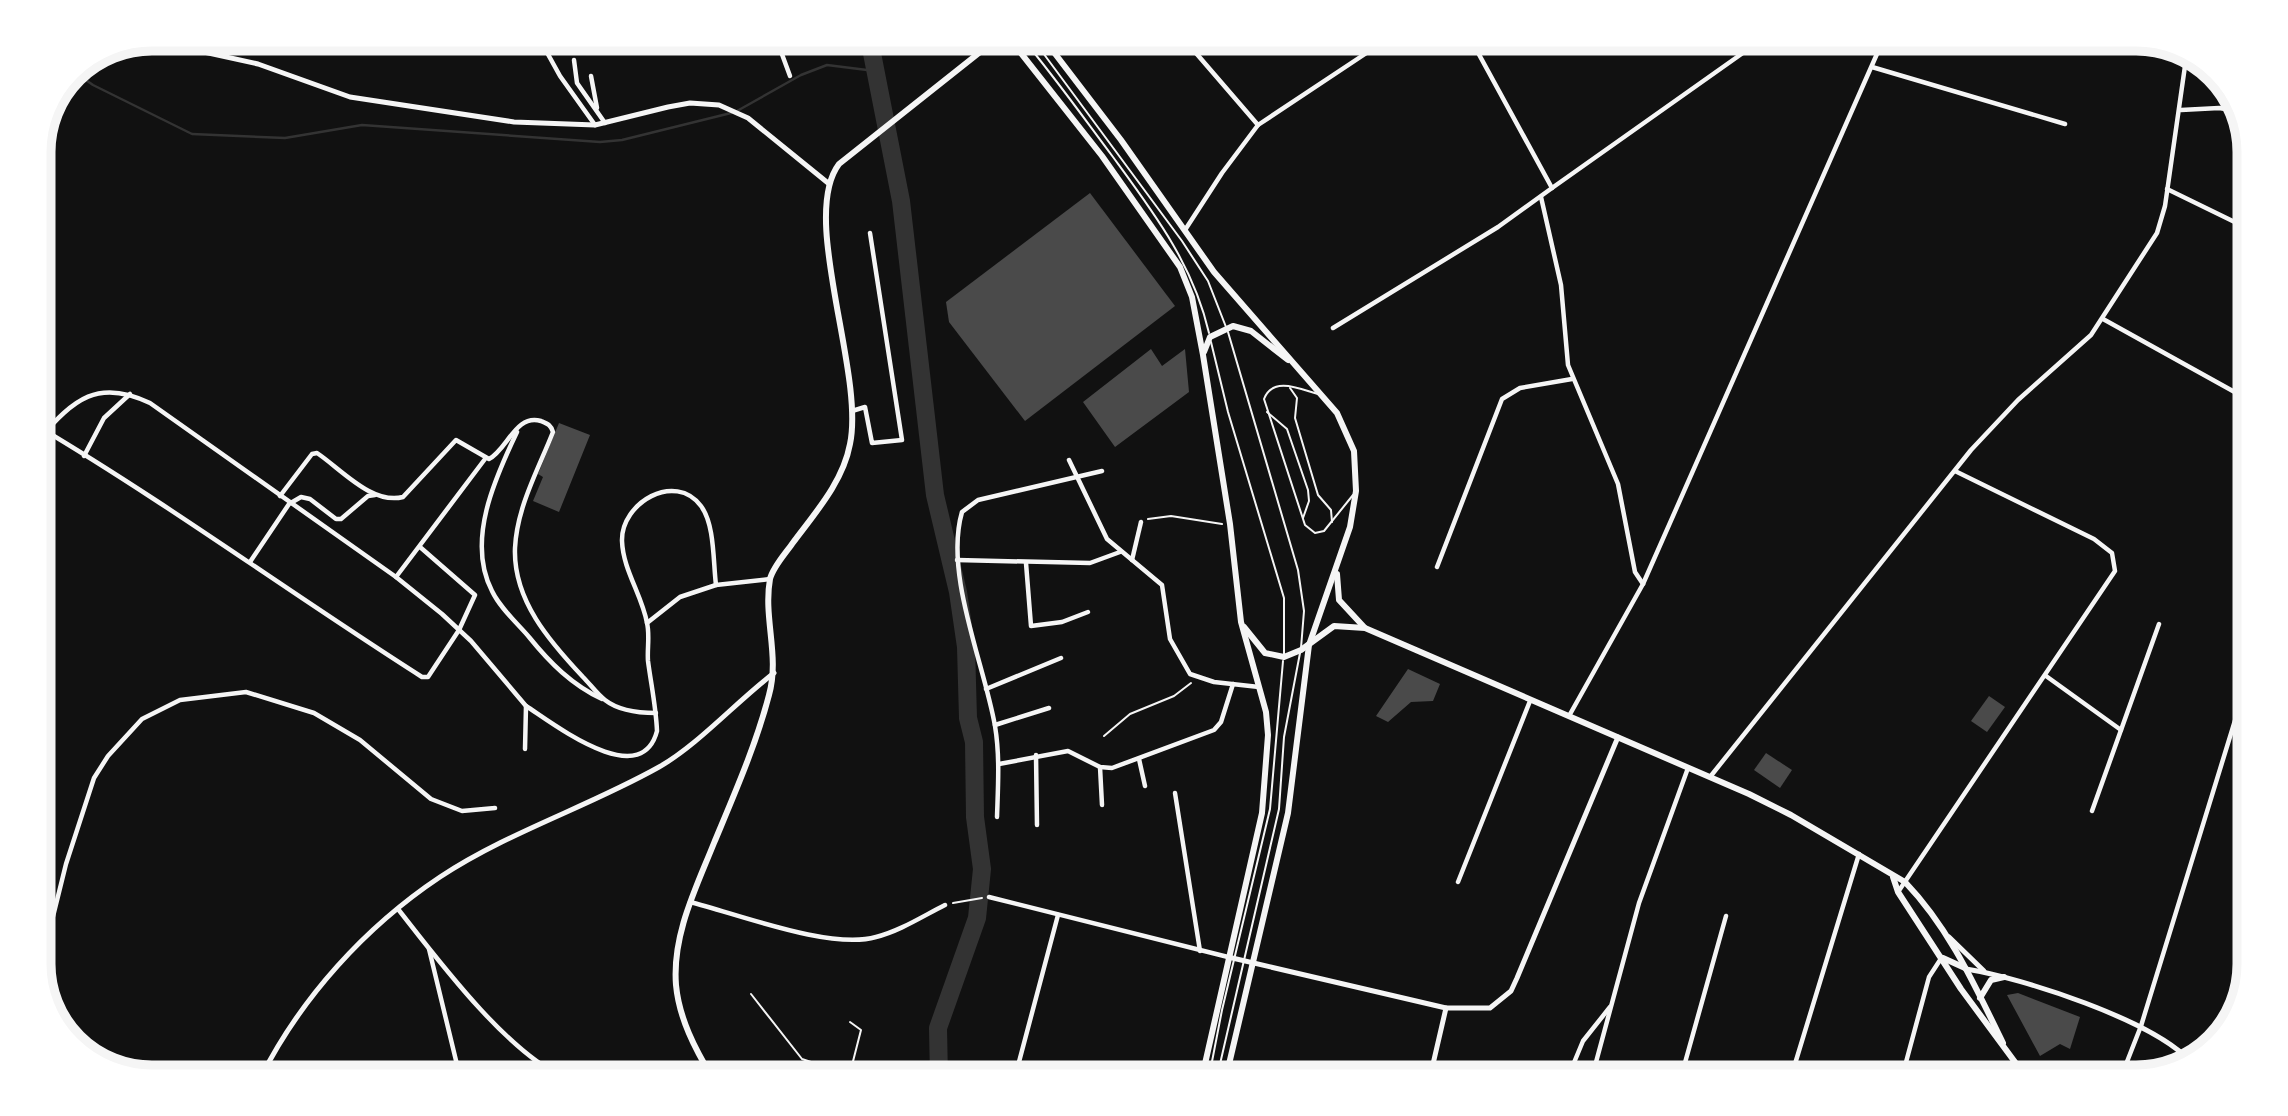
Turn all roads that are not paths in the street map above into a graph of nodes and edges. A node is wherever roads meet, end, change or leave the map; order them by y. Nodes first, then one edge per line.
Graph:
1 (206, 51) edge
2 (546, 51) edge
3 (781, 51) edge
4 (983, 51) edge
5 (1020, 51) edge
6 (1032, 51) edge
7 (1042, 51) edge
8 (1053, 51) edge
9 (1195, 51) edge
10 (1369, 51) edge
11 (1477, 51) edge
12 (1746, 51) edge
13 (1878, 51) edge
14 (574, 60) dead end
15 (2185, 64) edge
16 (1872, 66) junction
17 (591, 76) dead end
18 (790, 76) dead end
19 (597, 109) junction
20 (2228, 109) edge
21 (2180, 110) junction
22 (605, 123) junction
23 (2064, 124) dead end
24 (594, 125) junction
25 (1258, 125) junction
26 (828, 183) junction
27 (1552, 188) junction
28 (2167, 189) junction
29 (1541, 197) junction
30 (2237, 223) edge
31 (1184, 230) junction
32 (870, 233) dead end
33 (2103, 319) junction
34 (1226, 327) junction
35 (1334, 328) dead end
36 (1210, 337) junction
37 (1203, 355) junction
38 (1300, 370) junction
39 (1572, 379) junction
40 (1287, 386) junction
41 (2237, 393) edge
42 (130, 394) junction
43 (1323, 395) junction
44 (1265, 408) junction
45 (852, 411) junction
46 (521, 425) junction
47 (51, 427) edge
48 (51, 434) edge
49 (84, 456) junction
50 (485, 458) junction
51 (1069, 460) dead end
52 (1102, 471) dead end
53 (1955, 471) junction
54 (1076, 478) junction
55 (1356, 491) junction
56 (374, 495) junction
57 (280, 496) junction
58 (289, 504) junction
59 (1302, 519) junction
60 (1141, 523) road end
61 (1332, 523) junction
62 (420, 547) junction
63 (1120, 552) junction
64 (957, 560) junction
65 (1132, 560) junction
66 (250, 562) junction
67 (1026, 563) junction
68 (1338, 564) junction
69 (1437, 567) dead end
70 (396, 577) junction
71 (771, 579) junction
72 (1643, 584) junction
73 (716, 585) junction
74 (1088, 612) dead end
75 (1241, 622) junction
76 (648, 623) junction
77 (2159, 624) dead end
78 (1365, 628) junction
79 (459, 630) junction
80 (1309, 645) junction
81 (1301, 650) junction
82 (1284, 657) junction
83 (1061, 658) dead end
84 (774, 673) junction
85 (2046, 676) junction
86 (1233, 684) junction
87 (1259, 687) junction
88 (986, 689) junction
89 (606, 701) junction
90 (1530, 701) junction
91 (526, 706) junction
92 (1049, 708) dead end
93 (656, 713) junction
94 (2237, 715) edge
95 (1569, 718) junction
96 (995, 725) junction
97 (2121, 730) junction
98 (1618, 737) junction
99 (525, 749) dead end
100 (1036, 755) junction
101 (1139, 759) junction
102 (999, 764) junction
103 (1100, 767) junction
104 (1688, 767) junction
105 (1710, 777) junction
106 (1145, 786) dead end
107 (1175, 793) dead end
108 (1102, 804) dead end
109 (495, 808) dead end
110 (2092, 811) dead end
111 (996, 817) dead end
112 (1037, 825) dead end
113 (1859, 854) junction
114 (1893, 877) junction
115 (1458, 882) dead end
116 (1905, 883) junction
117 (1898, 892) junction
118 (989, 897) road end
119 (690, 902) junction
120 (945, 905) road end
121 (398, 909) junction
122 (1058, 915) junction
123 (1726, 916) dead end
124 (51, 925) edge
125 (1950, 937) junction
126 (429, 948) junction
127 (1200, 951) junction
128 (1942, 957) junction
129 (1231, 958) junction
130 (1244, 960) junction
131 (1253, 962) junction
132 (1966, 969) junction
133 (1984, 971) junction
134 (2004, 977) junction
135 (751, 994) dead end
136 (1980, 998) junction
137 (1612, 1004) junction
138 (1446, 1007) junction
139 (850, 1022) dead end
140 (2141, 1026) junction
141 (2003, 1043) junction
142 (2183, 1053) edge
143 (267, 1065) edge
144 (457, 1065) edge
145 (538, 1065) edge
146 (706, 1065) edge
147 (819, 1065) edge
148 (853, 1065) edge
149 (1018, 1065) edge
150 (1205, 1065) edge
151 (1211, 1065) edge
152 (1220, 1065) edge
153 (1229, 1065) edge
154 (1433, 1065) edge
155 (1573, 1065) edge
156 (1595, 1065) edge
157 (1684, 1065) edge
158 (1795, 1065) edge
159 (1905, 1065) edge
160 (2018, 1065) edge
161 (2126, 1065) edge

1 - 24 street
2 - 24 street
3 - 18 street
4 - 26 main road
5 - 37 main road
6 - 36 lane
7 - 34 lane
8 - 31 main road
9 - 25 street
10 - 25 street
11 - 27 street
12 - 27 street
13 - 16 street
14 - 19 street
15 - 21 street
16 - 23 street
16 - 72 street
17 - 19 street
19 - 22 street
20 - 21 street
21 - 28 street
22 - 24 street
22 - 26 street
25 - 31 street
26 - 45 main road
27 - 29 street
28 - 30 street
28 - 33 street
29 - 35 street
29 - 39 street
31 - 38 main road
32 - 45 street
33 - 41 street
33 - 53 street
34 - 36 main road
34 - 38 main road
34 - 81 lane
36 - 37 main road
36 - 82 lane
37 - 75 main road
38 - 43 main road
39 - 69 street
39 - 72 street
40 - 43 lane
40 - 44 lane
40 - 61 lane
42 - 47 street
42 - 49 street
42 - 57 street
43 - 55 main road
44 - 59 lane
44 - 59 lane
45 - 71 main road
46 - 50 street
46 - 89 street
46 - 89 street
48 - 49 street
49 - 66 street
50 - 56 street
50 - 62 street
51 - 54 street
52 - 54 street
53 - 85 street
53 - 105 street
54 - 63 street
54 - 64 street
55 - 61 lane
55 - 68 main road
56 - 57 street
56 - 58 street
57 - 58 street
58 - 66 street
58 - 70 street
59 - 61 lane
60 - 65 street
62 - 70 street
62 - 79 street
63 - 65 street
63 - 67 street
64 - 67 street
64 - 88 street
65 - 86 street
66 - 79 street
67 - 74 street
68 - 78 main road
68 - 80 main road
70 - 79 street
71 - 73 street
71 - 84 main road
72 - 95 street
73 - 76 street
73 - 76 street
75 - 82 main road
75 - 87 main road
76 - 93 street
77 - 97 street
78 - 80 main road
78 - 90 main road
79 - 91 street
80 - 81 main road
80 - 131 main road
81 - 82 main road
81 - 130 lane
82 - 129 lane
83 - 88 street
84 - 119 main road
84 - 121 street
85 - 97 street
85 - 116 street
86 - 87 street
86 - 101 street
87 - 129 main road
88 - 96 street
89 - 93 street
90 - 95 main road
90 - 115 street
91 - 93 street
91 - 99 street
92 - 96 street
94 - 140 street
95 - 98 main road
96 - 102 street
97 - 110 street
98 - 104 main road
98 - 138 street
100 - 102 street
100 - 103 street
100 - 112 street
101 - 103 street
101 - 106 street
102 - 111 street
103 - 108 street
104 - 105 main road
104 - 137 street
105 - 113 main road
107 - 127 street
109 - 124 street
113 - 114 main road
113 - 158 street
114 - 116 main road
114 - 117 main road
116 - 117 street
116 - 125 main road
117 - 128 main road
118 - 122 street
119 - 120 street
119 - 146 main road
121 - 126 street
121 - 143 street
122 - 127 street
122 - 149 street
123 - 157 street
125 - 132 main road
125 - 133 street
126 - 144 street
126 - 145 street
127 - 129 street
128 - 132 main road
128 - 141 main road
128 - 159 street
129 - 130 street
129 - 150 main road
129 - 151 lane
130 - 131 street
130 - 152 lane
131 - 138 street
131 - 153 main road
132 - 133 street
132 - 136 main road
133 - 134 street
134 - 136 main road
134 - 140 street
135 - 147 lane
136 - 141 main road
137 - 155 street
137 - 156 street
138 - 154 street
139 - 148 lane
140 - 142 street
140 - 161 street
141 - 160 main road

